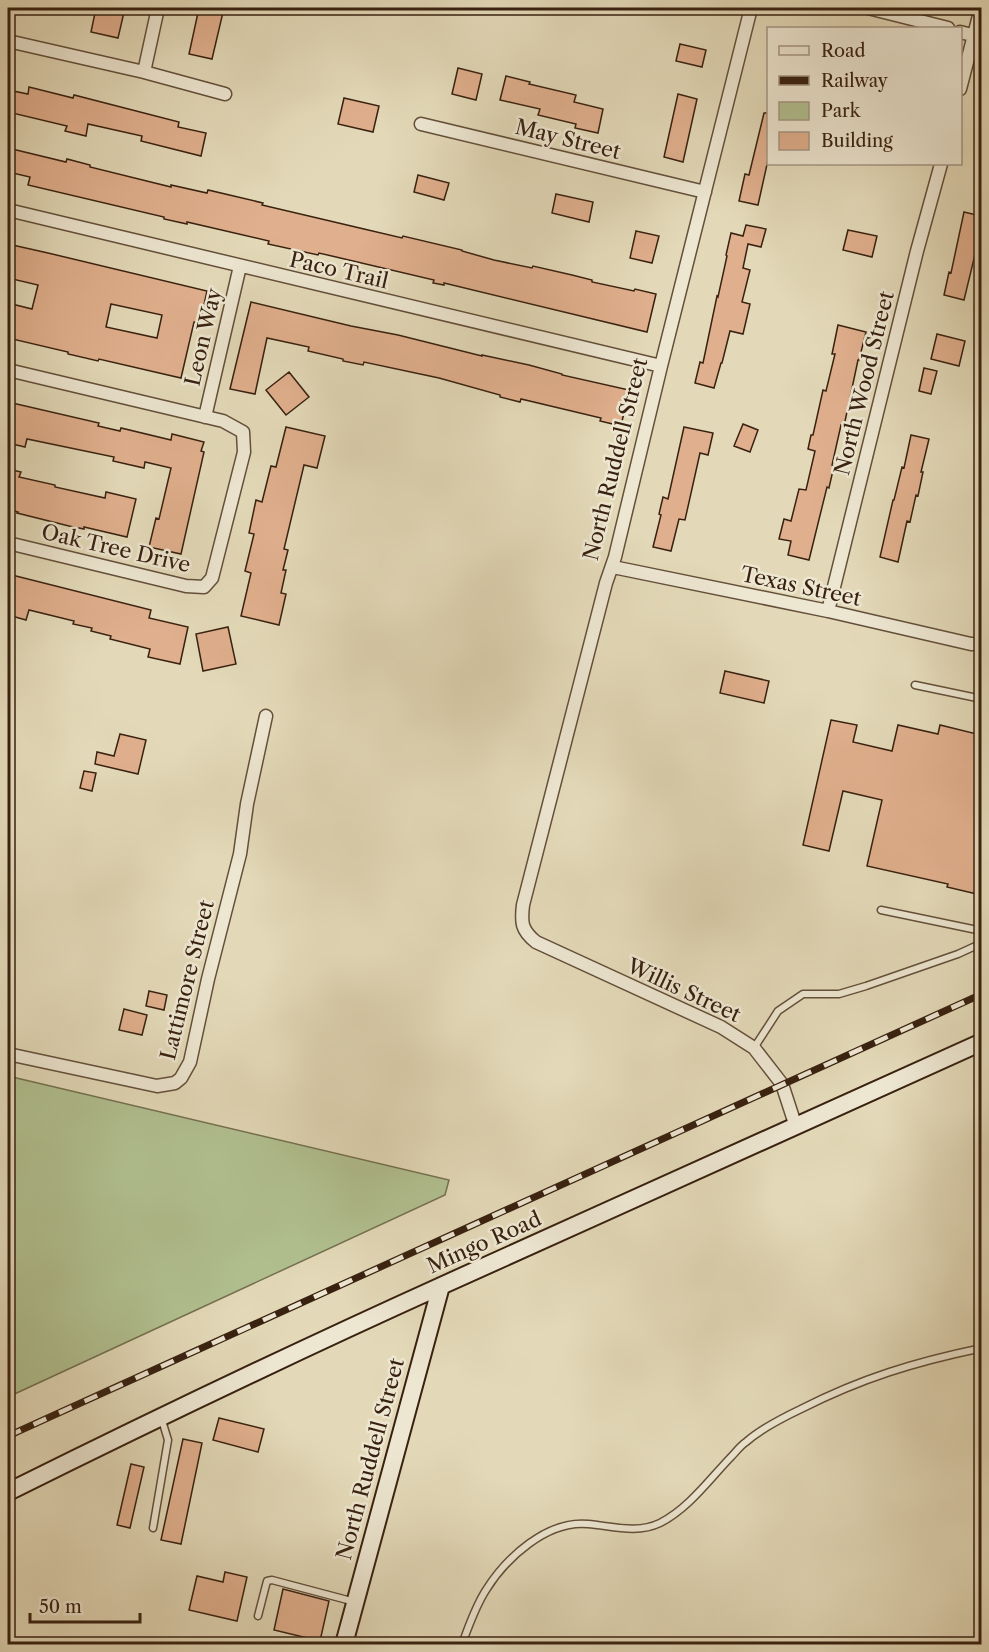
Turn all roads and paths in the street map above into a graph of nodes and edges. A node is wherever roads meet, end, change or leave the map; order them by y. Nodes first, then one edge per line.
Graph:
1 (158, 8) edge
2 (751, 8) edge
3 (868, 8) edge
4 (981, 8) edge
5 (944, 27) edge
6 (962, 32) edge
7 (978, 36) edge
8 (8, 41) edge
9 (144, 72) junction
10 (962, 83) edge
11 (225, 94) dead end
12 (421, 124) dead end
13 (940, 165) edge
14 (705, 192) junction
15 (8, 210) edge
16 (240, 266) junction
17 (661, 366) junction
18 (8, 370) edge
19 (205, 417) junction
20 (8, 543) edge
21 (613, 567) junction
22 (828, 611) junction
23 (981, 645) edge
24 (915, 685) dead end
25 (981, 699) edge
26 (266, 716) dead end
27 (881, 910) dead end
28 (522, 922) joint
29 (981, 931) edge
30 (981, 943) edge
31 (981, 1042) edge
32 (754, 1047) junction
33 (8, 1054) edge
34 (796, 1127) junction
35 (441, 1286) junction
36 (981, 1348) edge
37 (160, 1416) junction
38 (8, 1492) edge
39 (153, 1528) dead end
40 (355, 1602) junction
41 (258, 1616) dead end
42 (344, 1644) edge
43 (462, 1644) edge

1 - 9 street
2 - 14 street, North Ruddell Street
3 - 5 street
4 - 7 street
6 - 7 street
7 - 10 street
8 - 9 street
9 - 11 street
12 - 14 street, May Street
13 - 22 street, North Wood Street
14 - 17 street, North Ruddell Street
15 - 16 street, Paco Trail
16 - 17 street, Paco Trail
16 - 19 street, Leon Way
17 - 21 street, North Ruddell Street
18 - 19 street
19 - 20 street, Oak Tree Drive
21 - 22 street, Texas Street
21 - 28 street, North Ruddell Street
22 - 23 street, Texas Street
24 - 25 lane
26 - 33 street, Lattimore Street
27 - 29 lane
28 - 32 street, Willis Street
30 - 32 lane
31 - 34 street, Mingo Road
32 - 34 street, Willis Street
34 - 35 street, Mingo Road
35 - 37 street, Mingo Road
35 - 40 street, North Ruddell Street
36 - 43 lane
37 - 38 street, Mingo Road
37 - 39 lane
40 - 41 lane
40 - 42 street, North Ruddell Street

